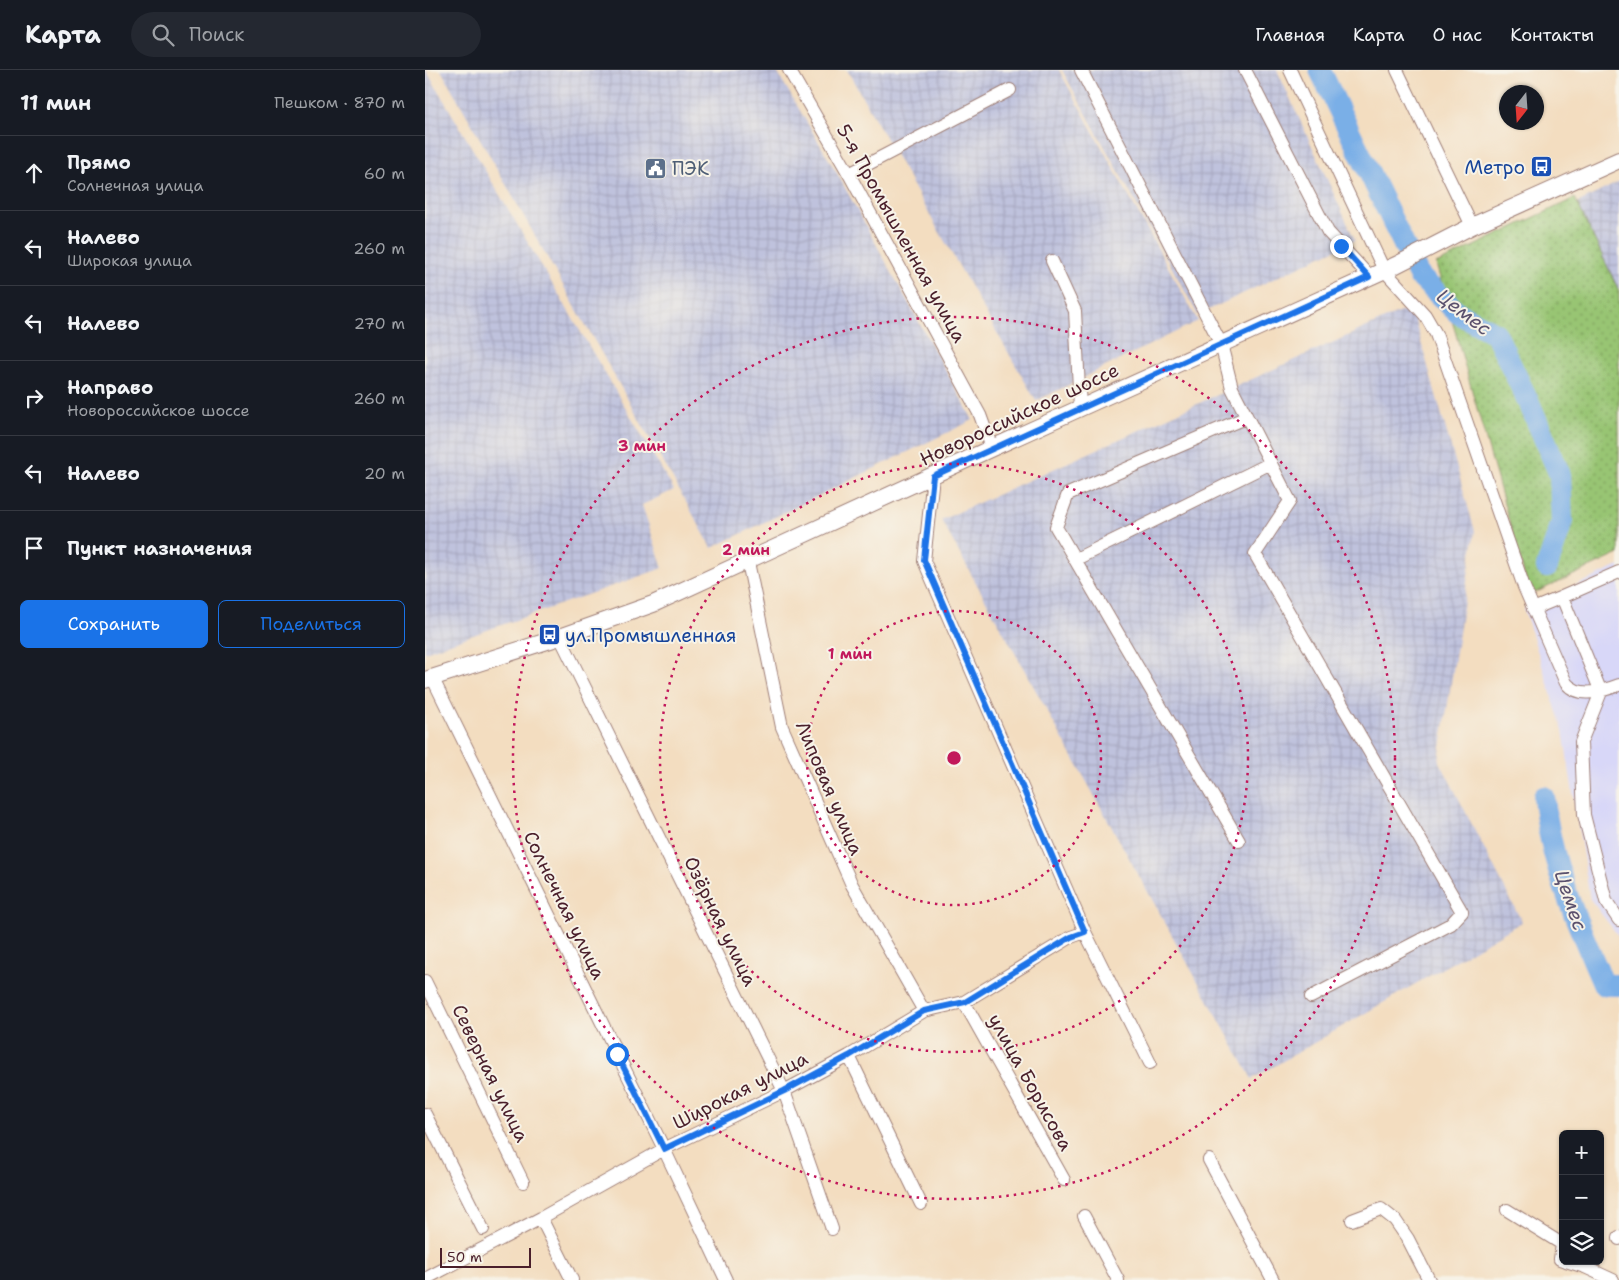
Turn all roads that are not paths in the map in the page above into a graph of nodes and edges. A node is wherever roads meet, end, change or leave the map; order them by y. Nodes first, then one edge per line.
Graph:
1 (789, 70) edge
2 (1081, 70) edge
3 (1245, 70) edge
4 (1290, 70) edge
5 (1397, 70) edge
6 (1010, 90) dead end
7 (1619, 160) edge
8 (849, 174) junction
9 (1473, 226) junction
10 (1052, 261) dead end
11 (1383, 271) junction
12 (1221, 344) junction
13 (1080, 408) junction
14 (1247, 417) junction
15 (992, 448) junction
16 (1271, 463) junction
17 (933, 476) junction
18 (1076, 559) junction
19 (748, 562) junction
20 (1619, 572) edge
21 (1562, 597) junction
22 (1533, 609) junction
23 (560, 637) junction
24 (429, 678) edge
25 (1619, 685) edge
26 (1601, 692) junction
27 (1239, 841) dead end
28 (1619, 920) edge
29 (1085, 932) junction
30 (425, 981) edge
31 (1311, 997) dead end
32 (965, 1002) junction
33 (924, 1011) junction
34 (849, 1056) junction
35 (1150, 1063) dead end
36 (784, 1091) junction
37 (425, 1114) edge
38 (664, 1149) junction
39 (1209, 1160) dead end
40 (1064, 1180) dead end
41 (523, 1182) dead end
42 (921, 1204) dead end
43 (1507, 1210) dead end
44 (1084, 1216) dead end
45 (541, 1218) junction
46 (1352, 1220) dead end
47 (483, 1229) dead end
48 (831, 1229) dead end
49 (1559, 1242) edge
50 (1578, 1265) edge
51 (425, 1280) edge
52 (572, 1280) edge
53 (726, 1280) edge
54 (1118, 1280) edge
55 (1273, 1280) edge
56 (1429, 1280) edge
57 (1613, 1280) edge

1 - 8 street, 5-я Промышленная улица
2 - 12 street
3 - 11 street
4 - 11 street
5 - 9 street
6 - 8 street
7 - 9 main road, Новороссийское шоссе
8 - 15 street, 5-я Промышленная улица
9 - 11 main road, Новороссийское шоссе
10 - 13 street
11 - 12 main road, Новороссийское шоссе
11 - 22 street
12 - 13 main road, Новороссийское шоссе
12 - 14 street
13 - 15 main road, Новороссийское шоссе
14 - 16 street
14 - 18 street
15 - 17 main road, Новороссийское шоссе
16 - 18 street
16 - 31 street
17 - 19 main road, Новороссийское шоссе
17 - 29 street
18 - 27 street
19 - 23 main road, Новороссийское шоссе
19 - 33 street, Липовая улица
20 - 21 street
21 - 22 street
21 - 26 street
22 - 26 street
23 - 24 main road, Новороссийское шоссе
23 - 36 street, Озёрная улица
24 - 38 street, Солнечная улица
25 - 26 street
26 - 28 street
29 - 32 street, Широкая улица
29 - 35 street
30 - 41 street, Северная улица
32 - 33 street, Широкая улица
32 - 40 street, улица Борисова
33 - 34 street, Широкая улица
34 - 36 street, Широкая улица
34 - 42 street
36 - 38 street, Широкая улица
36 - 48 street, Озёрная улица
37 - 47 street
38 - 45 street, Широкая улица
38 - 53 street, Солнечная улица
39 - 55 street
43 - 49 street
44 - 54 street
45 - 51 street, Широкая улица
45 - 52 street
46 - 56 street
50 - 57 street

